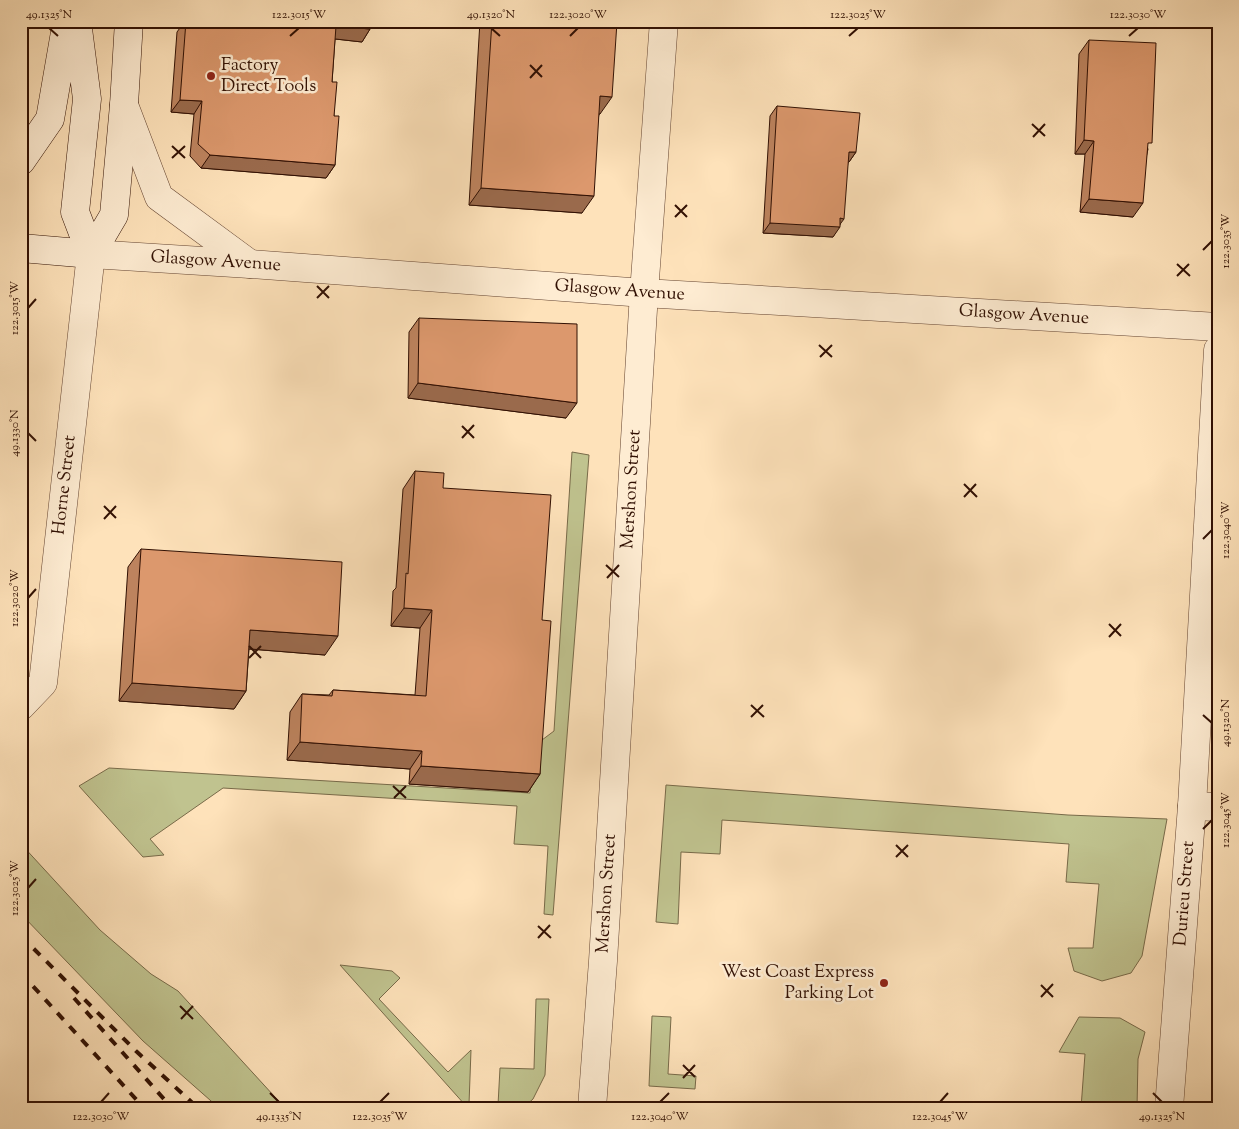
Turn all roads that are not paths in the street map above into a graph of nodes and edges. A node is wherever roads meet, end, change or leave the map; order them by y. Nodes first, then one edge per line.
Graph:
1 (67, 21) edge
2 (77, 21) edge
3 (129, 21) edge
4 (664, 21) edge
5 (124, 105) junction
6 (21, 161) edge
7 (21, 248) edge
8 (91, 254) junction
9 (250, 264) junction
10 (644, 293) junction
11 (1218, 327) edge
12 (1218, 350) edge
13 (21, 706) edge
14 (1205, 807) edge
15 (592, 1108) edge
16 (1169, 1108) edge

1 - 6 street
2 - 8 street, Horne Street
3 - 5 street, Horne Street
4 - 10 street, Mershon Street
5 - 8 street, Horne Street
5 - 9 street
7 - 8 street, Glasgow Avenue
8 - 9 street, Glasgow Avenue
8 - 13 street, Horne Street
9 - 10 street, Glasgow Avenue
10 - 11 street, Glasgow Avenue
10 - 15 street, Mershon Street
12 - 14 street, Durieu Street
14 - 16 street, Durieu Street

